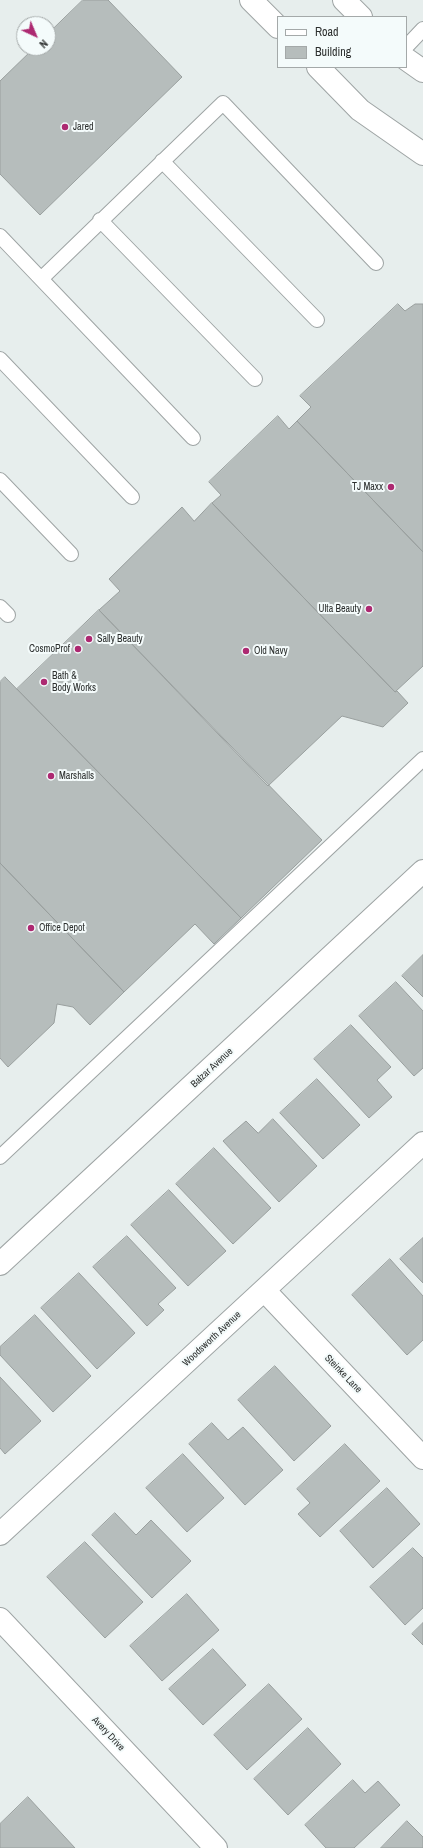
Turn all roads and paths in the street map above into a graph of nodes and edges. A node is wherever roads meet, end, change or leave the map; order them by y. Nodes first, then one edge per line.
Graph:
1 (251, 0) edge
2 (344, 0) edge
3 (360, 16) edge
4 (277, 26) edge
5 (423, 29) edge
6 (407, 46) edge
7 (407, 60) edge
8 (319, 68) edge
9 (423, 71) edge
10 (423, 154) edge
11 (162, 161) junction
12 (100, 220) junction
13 (0, 236) edge
14 (376, 263) dead end
15 (40, 279) junction
16 (317, 320) dead end
17 (0, 359) edge
18 (255, 379) dead end
19 (193, 438) dead end
20 (0, 480) edge
21 (132, 496) dead end
22 (72, 554) dead end
23 (423, 759) edge
24 (423, 871) edge
25 (423, 1143) edge
26 (0, 1157) edge
27 (0, 1264) edge
28 (264, 1290) junction
29 (423, 1458) edge
30 (0, 1534) edge
31 (0, 1619) edge
32 (216, 1848) edge

1 - 4 street
2 - 3 street
5 - 6 lane
7 - 9 street
8 - 10 street
11 - 12 lane
11 - 14 lane
11 - 16 lane
12 - 15 lane
12 - 18 lane
13 - 15 lane
15 - 19 lane
17 - 21 lane
20 - 22 lane
23 - 26 lane
24 - 27 street, Balzar Avenue
25 - 28 street, Woodsworth Avenue
28 - 29 street, Steinke Lane
28 - 30 street, Woodsworth Avenue
31 - 32 street, Avery Drive

